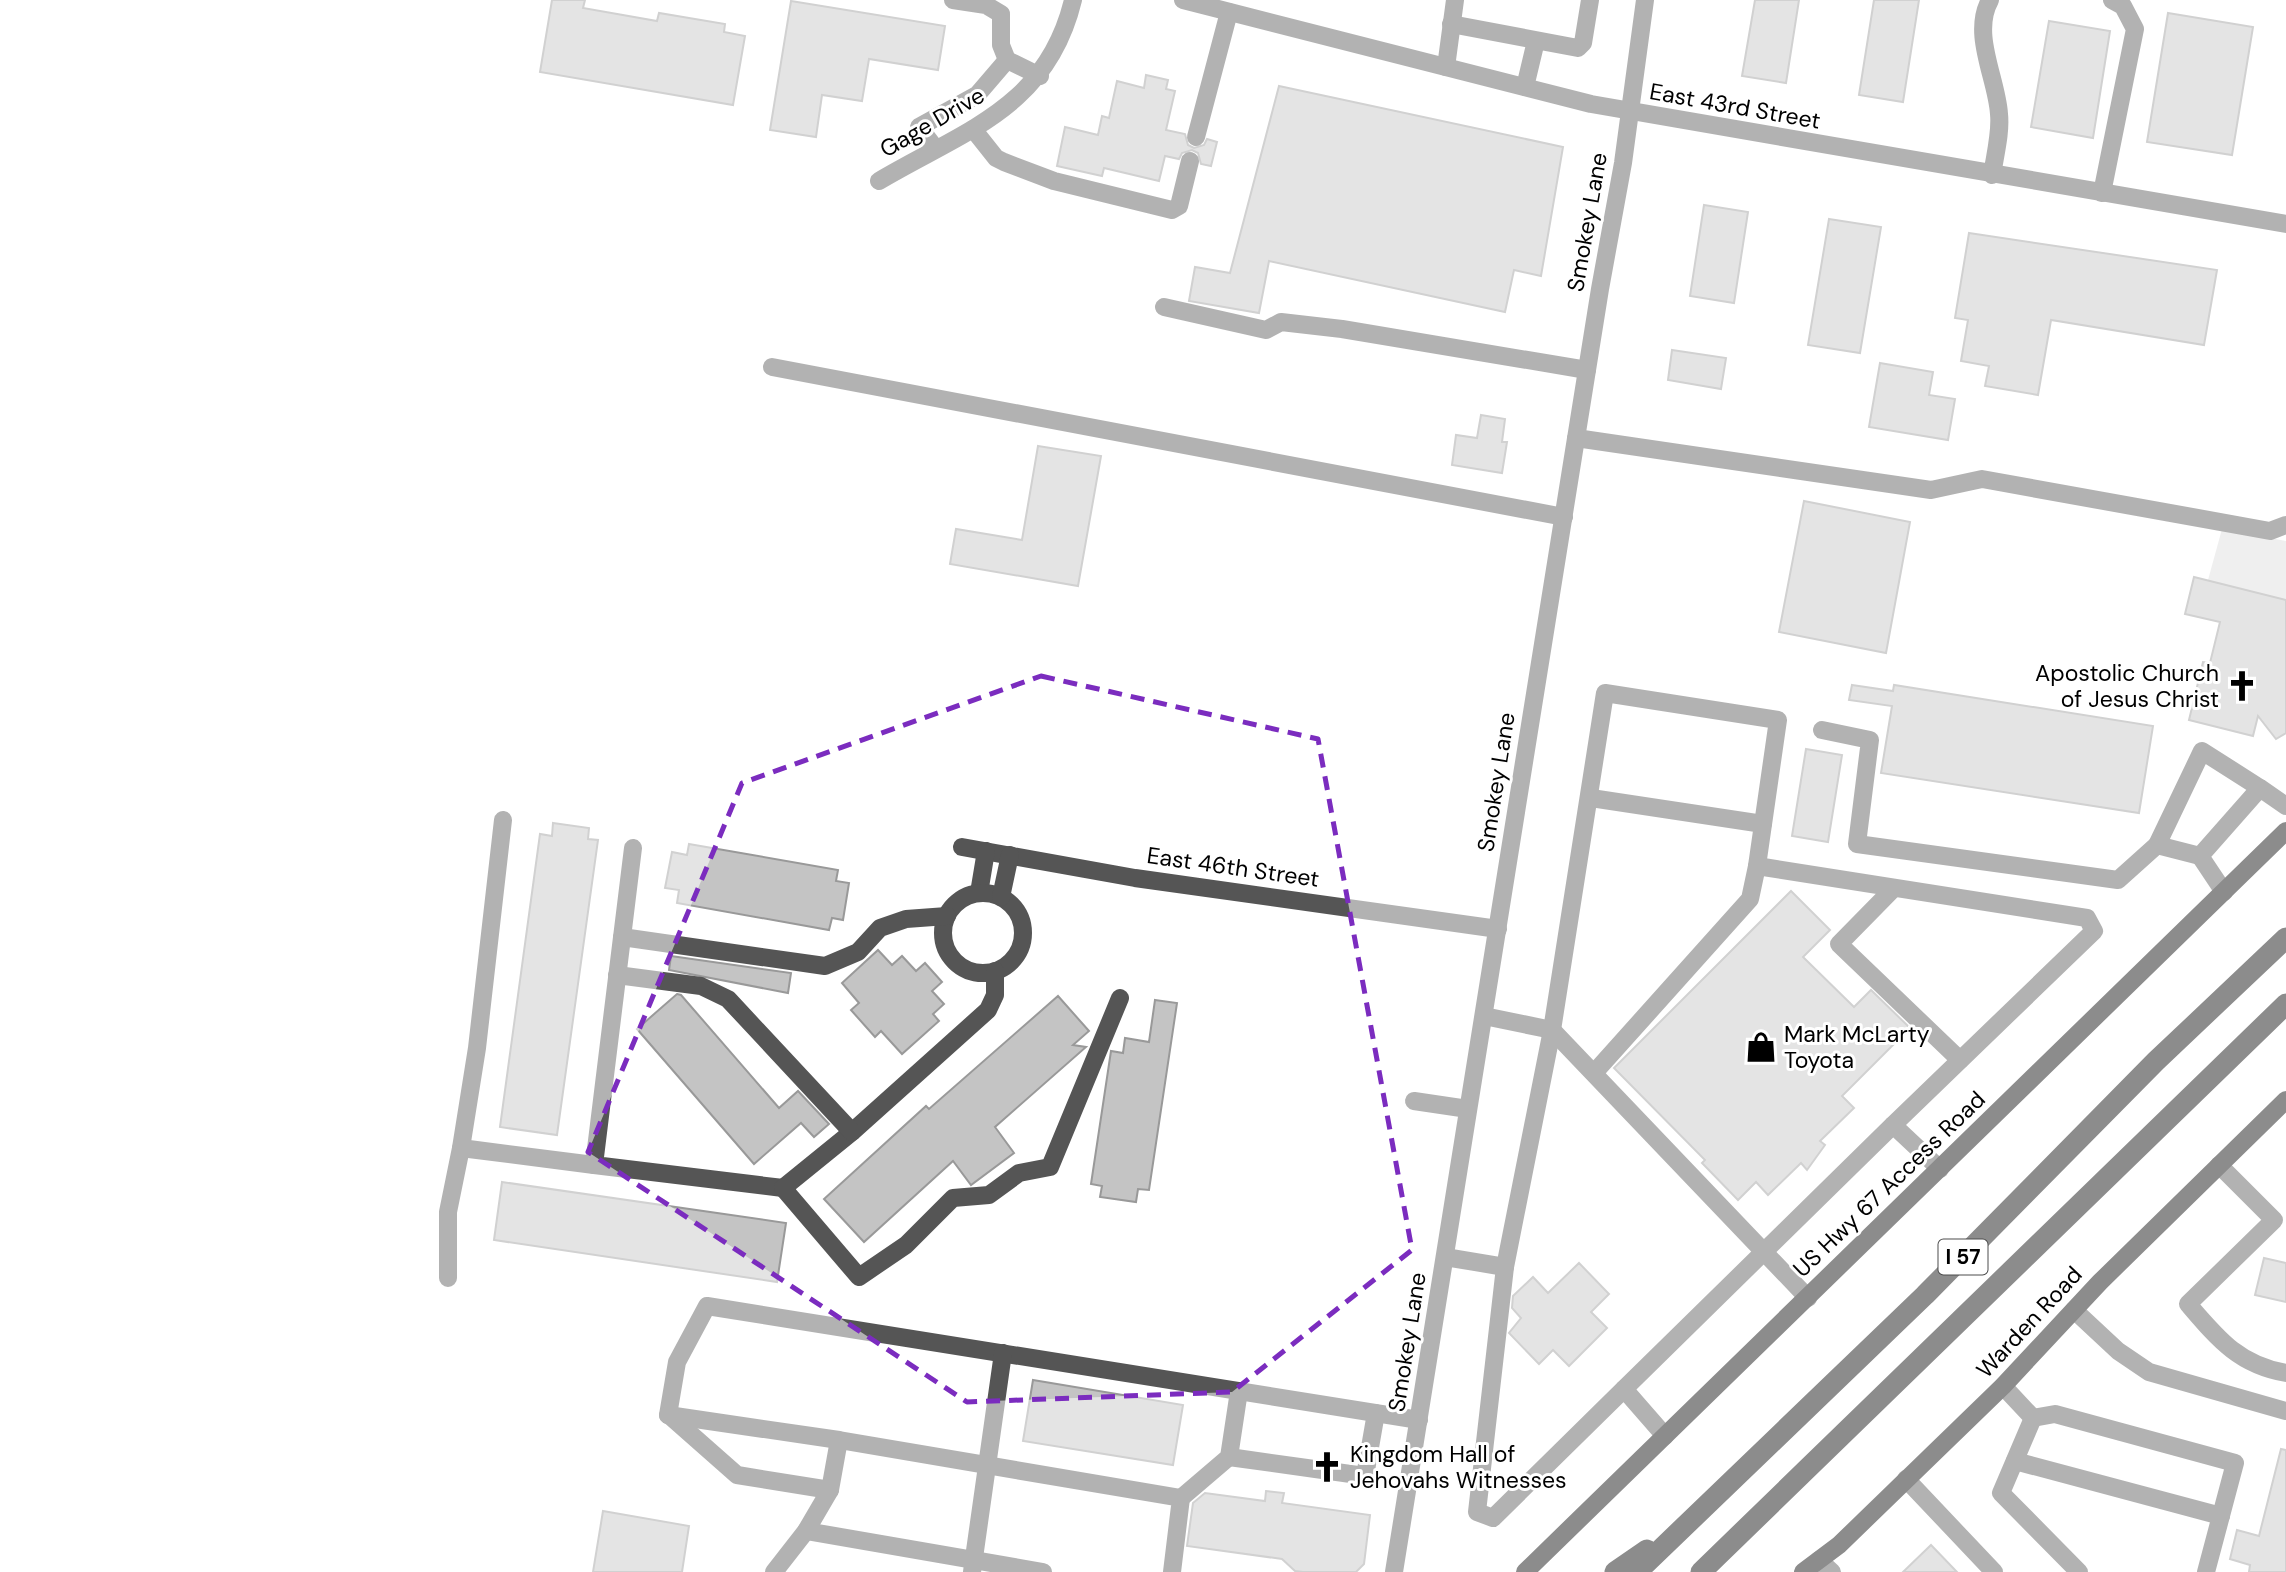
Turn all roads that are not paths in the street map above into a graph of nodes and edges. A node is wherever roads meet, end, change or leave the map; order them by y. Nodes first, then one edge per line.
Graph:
1 (954, 0) edge
2 (1073, 0) edge
3 (1183, 0) edge
4 (1455, 0) edge
5 (1590, 0) edge
6 (1645, 0) edge
7 (1990, 0) edge
8 (2112, 0) edge
9 (1229, 12) junction
10 (1451, 24) junction
11 (1536, 41) junction
12 (1007, 60) junction
13 (1446, 67) junction
14 (1040, 76) junction
15 (1525, 87) junction
16 (977, 95) junction
17 (1630, 112) junction
18 (993, 118) junction
19 (973, 129) junction
20 (1196, 137) dead end
21 (935, 148) junction
22 (1189, 161) dead end
23 (1992, 175) junction
24 (879, 181) dead end
25 (2102, 193) junction
26 (2286, 224) edge
27 (1164, 307) dead end
28 (772, 367) dead end
29 (1587, 370) junction
30 (1576, 438) junction
31 (1564, 517) junction
32 (2286, 525) edge
33 (1822, 730) dead end
34 (2260, 788) junction
35 (1591, 799) junction
36 (2286, 806) edge
37 (503, 820) dead end
38 (1763, 824) junction
39 (2286, 831) edge
40 (2157, 845) junction
41 (962, 847) dead end
42 (632, 848) dead end
43 (986, 851) junction
44 (1010, 855) junction
45 (2200, 856) junction
46 (1757, 866) junction
47 (1894, 888) junction
48 (2224, 892) junction
49 (979, 893) junction
50 (1001, 897) junction
51 (947, 916) junction
52 (1498, 929) junction
53 (622, 937) junction
54 (2286, 938) edge
55 (995, 971) junction
56 (617, 975) junction
57 (1120, 998) dead end
58 (2286, 1004) edge
59 (1484, 1016) junction
60 (1552, 1030) junction
61 (1960, 1060) junction
62 (1594, 1073) junction
63 (2286, 1100) edge
64 (1415, 1101) dead end
65 (1468, 1109) junction
66 (1893, 1125) junction
67 (852, 1132) junction
68 (461, 1148) junction
69 (594, 1165) junction
70 (2220, 1165) junction
71 (1940, 1169) junction
72 (783, 1188) junction
73 (1764, 1252) junction
74 (1445, 1257) junction
75 (1505, 1267) junction
76 (448, 1278) dead end
77 (1808, 1298) junction
78 (2074, 1310) junction
79 (1003, 1353) junction
80 (2286, 1373) edge
81 (2003, 1386) junction
82 (1624, 1390) junction
83 (1239, 1391) junction
84 (2286, 1411) edge
85 (1376, 1413) junction
86 (668, 1415) junction
87 (2033, 1418) junction
88 (1419, 1420) junction
89 (1665, 1436) junction
90 (839, 1440) junction
91 (1230, 1457) junction
92 (2015, 1461) junction
93 (986, 1465) junction
94 (1906, 1479) junction
95 (830, 1490) junction
96 (1181, 1498) junction
97 (2221, 1516) junction
98 (1689, 1520) junction
99 (806, 1531) junction
100 (973, 1566) edge
101 (1826, 1566) edge
102 (774, 1572) edge
103 (1043, 1572) edge
104 (1172, 1572) edge
105 (1394, 1572) edge
106 (1525, 1572) edge
107 (1615, 1572) edge
108 (1637, 1572) edge
109 (1701, 1572) edge
110 (1803, 1572) edge
111 (1994, 1572) edge
112 (2080, 1572) edge
113 (2206, 1572) edge

1 - 12 street
2 - 14 street, Gage Drive
3 - 9 street, East 43rd Street
4 - 10 street
5 - 11 street
6 - 17 street, Smokey Lane
7 - 23 street
8 - 25 street
9 - 13 street, East 43rd Street
9 - 20 street
10 - 11 street
10 - 13 street
11 - 15 street
12 - 14 street
12 - 16 street
13 - 15 street, East 43rd Street
14 - 18 street, Gage Drive
15 - 17 street, East 43rd Street
16 - 18 street
16 - 21 street
17 - 23 street, East 43rd Street
17 - 29 street, Smokey Lane
18 - 19 street, Gage Drive
19 - 21 street, Gage Drive
19 - 22 street
21 - 24 street, Gage Drive
23 - 25 street, East 43rd Street
25 - 26 street, East 43rd Street
27 - 29 street
28 - 31 street
29 - 30 street, Smokey Lane
30 - 31 street, Smokey Lane
30 - 32 street
31 - 52 street, Smokey Lane
33 - 40 street
34 - 36 street
34 - 40 street
34 - 45 street
35 - 38 street
35 - 38 street
35 - 60 street
37 - 68 street
38 - 46 street
39 - 48 main road, US Hwy 67 Access Road
40 - 45 street
41 - 43 street, East 46th Street
42 - 53 street
43 - 44 street, East 46th Street
43 - 49 street
44 - 50 street
44 - 52 street, East 46th Street
45 - 48 street
46 - 47 street
46 - 62 street
47 - 61 street
47 - 61 street
48 - 71 main road, US Hwy 67 Access Road
49 - 50 street
49 - 51 street
50 - 55 street
51 - 53 street
51 - 55 street
52 - 59 street, Smokey Lane
53 - 56 street
54 - 98 highway, I 57
55 - 67 street
56 - 67 street
56 - 69 street
57 - 72 street
58 - 109 highway, I 57
59 - 60 street
59 - 65 street, Smokey Lane
60 - 62 street
60 - 75 street
61 - 66 street
62 - 73 street
63 - 70 main road, Warden Road
64 - 65 street
65 - 74 street, Smokey Lane
66 - 71 street
66 - 73 street
67 - 72 street
68 - 69 street
68 - 76 street
69 - 72 street
70 - 78 main road, Warden Road
70 - 80 street
71 - 77 main road, US Hwy 67 Access Road
73 - 77 street
73 - 82 street
74 - 75 street
74 - 88 street, Smokey Lane
75 - 82 street
77 - 89 main road, US Hwy 67 Access Road
78 - 81 main road, Warden Road
78 - 84 street
79 - 83 street
79 - 86 street
79 - 93 street
81 - 87 street
81 - 94 main road, Warden Road
82 - 89 street
83 - 85 street
83 - 91 street
85 - 88 street
85 - 91 street
86 - 90 street
86 - 95 street
87 - 92 street
87 - 97 street
88 - 105 street, Smokey Lane
89 - 106 main road, US Hwy 67 Access Road
90 - 93 street
90 - 95 street
91 - 96 street
92 - 97 street
92 - 112 street
93 - 96 street
93 - 100 street
94 - 101 main road, Warden Road
94 - 111 street
95 - 99 street
96 - 104 street
97 - 113 street
98 - 107 highway
98 - 108 highway, I 57
99 - 100 street
99 - 102 street
100 - 103 street
101 - 110 main road, Warden Road

